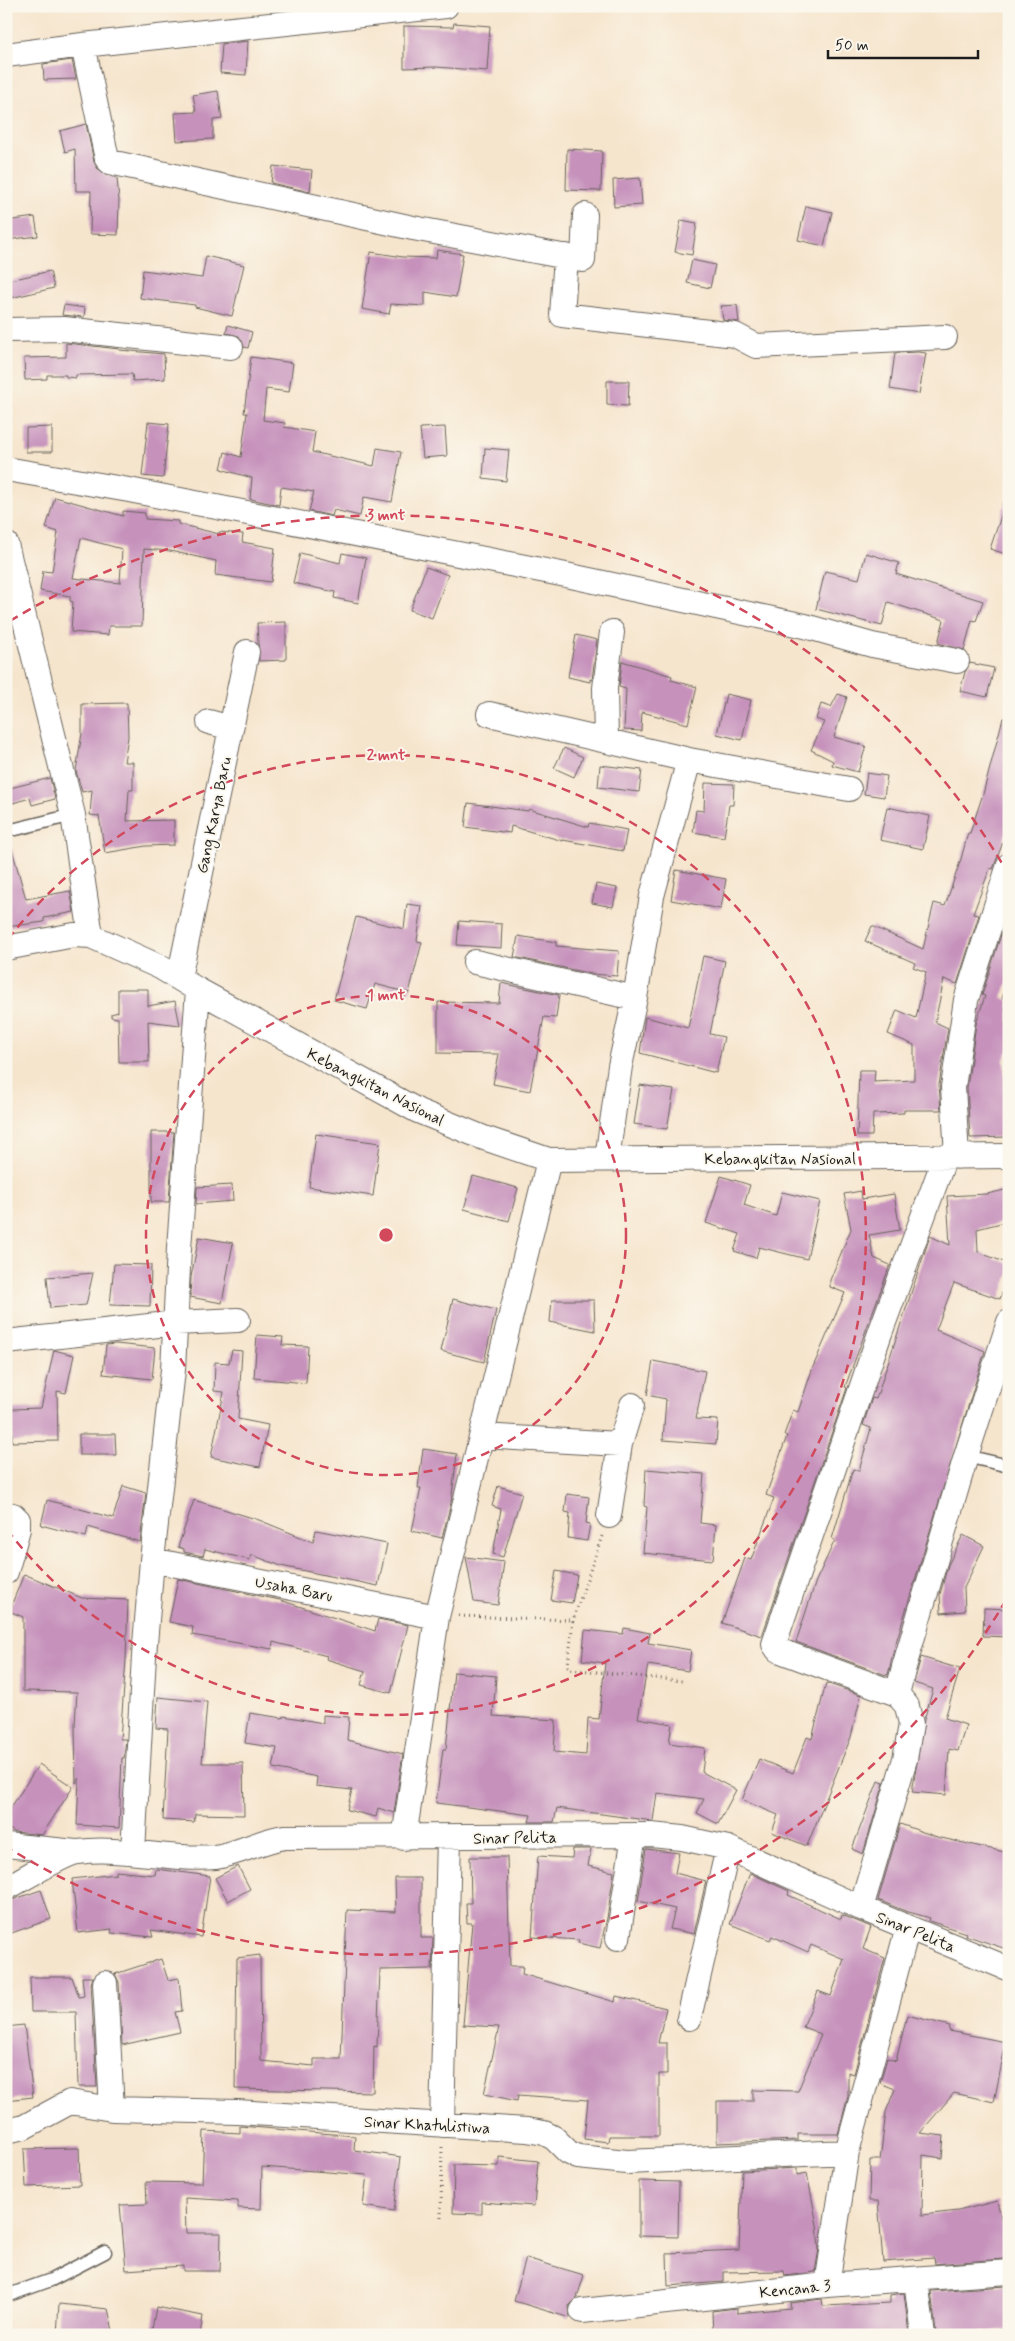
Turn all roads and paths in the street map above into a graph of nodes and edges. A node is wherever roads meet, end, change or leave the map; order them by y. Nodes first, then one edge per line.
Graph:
1 (446, 6) edge
2 (84, 45) junction
3 (6, 55) edge
4 (585, 215) dead end
5 (566, 256) junction
6 (6, 330) edge
7 (945, 337) dead end
8 (231, 347) dead end
9 (6, 469) edge
10 (6, 544) edge
11 (612, 632) dead end
12 (247, 652) dead end
13 (957, 661) dead end
14 (489, 714) dead end
15 (606, 741) junction
16 (689, 760) junction
17 (849, 789) dead end
18 (73, 815) junction
19 (16, 829) dead end
20 (1009, 865) edge
21 (91, 936) junction
22 (6, 948) edge
23 (475, 962) dead end
24 (178, 978) junction
25 (198, 990) junction
26 (635, 998) junction
27 (1009, 1156) edge
28 (951, 1157) junction
29 (607, 1159) junction
30 (549, 1160) junction
31 (238, 1320) dead end
32 (1009, 1322) edge
33 (176, 1323) junction
34 (6, 1342) edge
35 (632, 1405) dead end
36 (482, 1436) junction
37 (620, 1444) junction
38 (966, 1456) junction
39 (1009, 1466) edge
40 (10, 1515) edge
41 (609, 1516) joint
42 (152, 1560) junction
43 (6, 1572) edge
44 (437, 1616) junction
45 (573, 1620) junction
46 (682, 1681) dead end
47 (898, 1694) junction
48 (634, 1835) junction
49 (449, 1837) junction
50 (404, 1838) junction
51 (6, 1844) edge
52 (728, 1848) junction
53 (76, 1852) junction
54 (133, 1852) junction
55 (6, 1888) edge
56 (860, 1908) junction
57 (908, 1927) junction
58 (618, 1938) dead end
59 (1009, 1969) edge
60 (105, 1983) dead end
61 (689, 2018) dead end
62 (112, 2109) junction
63 (442, 2125) junction
64 (6, 2131) edge
65 (847, 2152) junction
66 (440, 2218) dead end
67 (105, 2252) dead end
68 (1009, 2272) edge
69 (916, 2280) junction
70 (827, 2285) junction
71 (6, 2296) edge
72 (582, 2310) dead end
73 (923, 2335) edge

1 - 2 street
2 - 3 street
2 - 5 street
4 - 5 street
5 - 7 street
6 - 8 street
9 - 13 street
10 - 18 street
11 - 15 street
12 - 24 street, Gang Karya Baru
14 - 15 street
15 - 16 street
16 - 17 street
16 - 26 street
18 - 19 lane
18 - 21 street
20 - 28 street
21 - 22 street, Kebangkitan Nasional
21 - 24 street, Kebangkitan Nasional
23 - 26 street
24 - 25 street, Kebangkitan Nasional
25 - 30 street, Kebangkitan Nasional
25 - 33 street
26 - 29 street
27 - 28 street, Kebangkitan Nasional
28 - 29 street, Kebangkitan Nasional
28 - 47 street
29 - 30 street, Kebangkitan Nasional
30 - 36 street
31 - 33 street
32 - 38 street
33 - 34 street
33 - 42 street
35 - 37 street
36 - 37 street
36 - 44 street
37 - 41 street
38 - 39 lane
38 - 47 street
40 - 43 street
41 - 45 path
42 - 44 street, Usaha Baru
42 - 54 street
44 - 45 path
44 - 50 street
45 - 46 path
47 - 56 street
48 - 49 street, Sinar Pelita
48 - 52 street, Sinar Pelita
48 - 58 street
49 - 50 street, Sinar Pelita
49 - 63 street
50 - 54 street, Sinar Pelita
51 - 53 street
52 - 56 street, Sinar Pelita
52 - 61 street
53 - 54 street, Sinar Pelita
53 - 55 street, Sinar Pelita
56 - 57 street, Sinar Pelita
57 - 59 street, Sinar Pelita
57 - 65 street
60 - 62 street
62 - 63 street, Sinar Khatulistiwa
62 - 64 street, Sinar Khatulistiwa
63 - 65 street, Sinar Khatulistiwa
63 - 66 path
65 - 70 street
67 - 71 lane
68 - 69 street, Kencana 3
69 - 70 street, Kencana 3
69 - 73 street
70 - 72 street, Kencana 3

